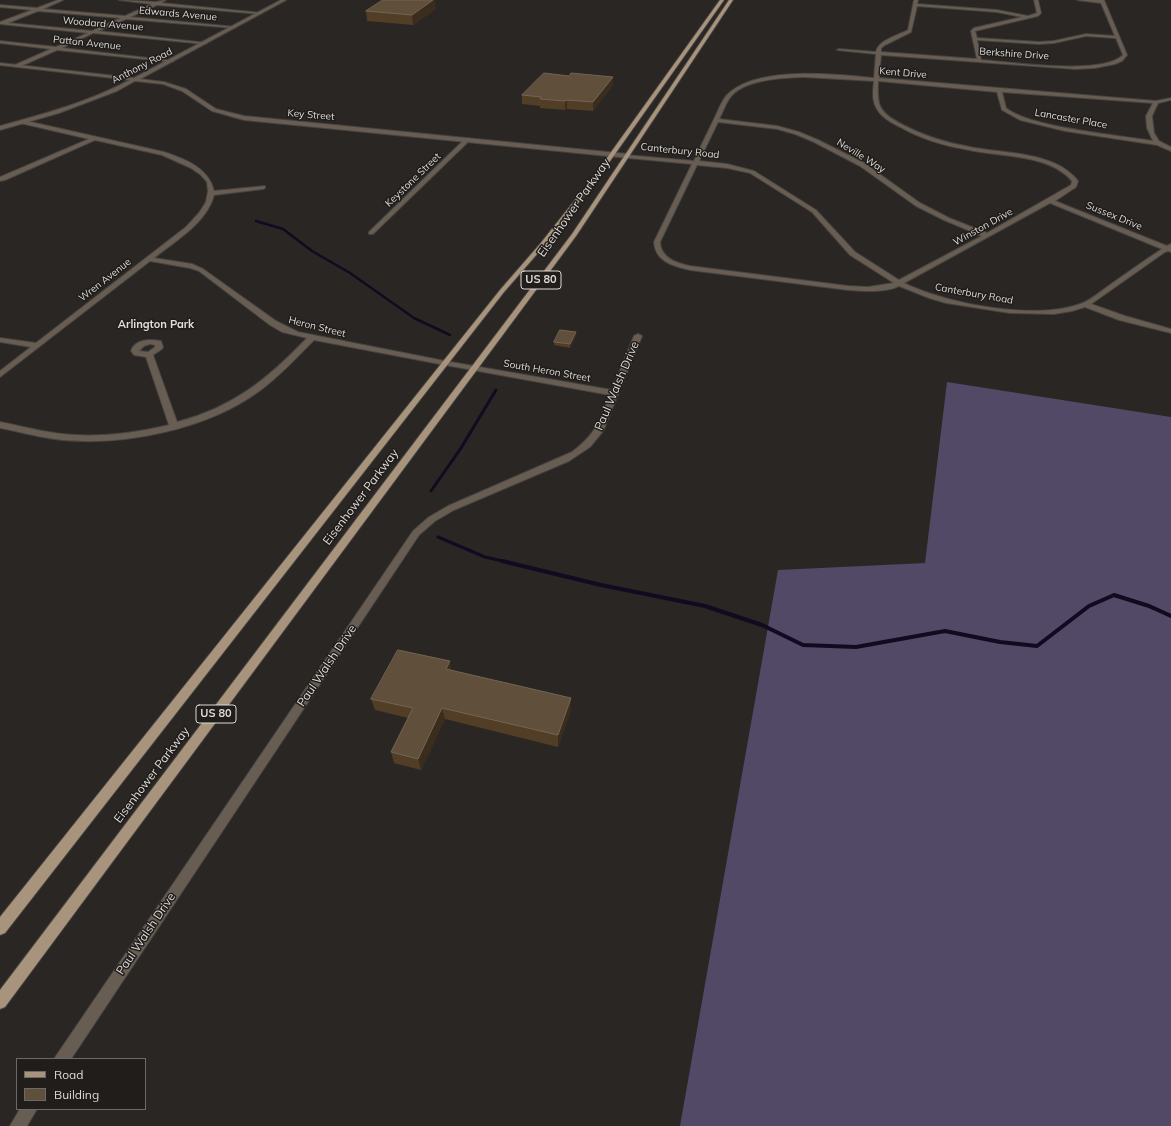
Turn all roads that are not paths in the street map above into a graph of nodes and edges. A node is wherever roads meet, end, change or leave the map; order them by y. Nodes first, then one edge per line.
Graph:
1 (61, 0) edge
2 (121, 0) edge
3 (164, 0) edge
4 (284, 0) edge
5 (722, 0) edge
6 (731, 0) edge
7 (1036, 0) edge
8 (1079, 0) edge
9 (1103, 1) edge
10 (915, 2) edge
11 (156, 3) junction
12 (0, 6) edge
13 (36, 9) junction
14 (260, 13) junction
15 (126, 17) junction
16 (1028, 17) junction
17 (0, 24) edge
18 (234, 27) junction
19 (93, 32) junction
20 (1118, 37) junction
21 (975, 38) junction
22 (0, 42) edge
23 (205, 43) junction
24 (56, 48) junction
25 (839, 50) dead end
26 (879, 53) junction
27 (979, 60) junction
28 (172, 61) junction
29 (0, 64) edge
30 (17, 66) junction
31 (137, 79) junction
32 (877, 80) junction
33 (999, 90) junction
34 (1171, 99) edge
35 (1156, 102) junction
36 (716, 120) junction
37 (22, 122) junction
38 (0, 128) edge
39 (93, 139) junction
40 (468, 140) junction
41 (1158, 143) junction
42 (1171, 149) edge
43 (613, 154) junction
44 (628, 156) junction
45 (695, 163) junction
46 (1, 181) edge
47 (263, 188) dead end
48 (213, 193) junction
49 (1050, 201) junction
50 (371, 232) dead end
51 (986, 235) junction
52 (1170, 248) edge
53 (149, 258) junction
54 (900, 282) junction
55 (1086, 305) junction
56 (1171, 331) edge
57 (638, 336) dead end
58 (312, 338) junction
59 (0, 340) edge
60 (36, 346) junction
61 (149, 354) dead end
62 (445, 363) junction
63 (475, 368) junction
64 (0, 375) edge
65 (615, 393) junction
66 (0, 425) edge
67 (174, 426) junction
68 (0, 928) edge
69 (0, 1002) edge
70 (63, 1058) edge
71 (28, 1110) edge
72 (18, 1126) edge

1 - 13 street
2 - 11 street
3 - 11 street
4 - 14 street, Anthony Road
5 - 43 main road, Eisenhower Parkway / US 80
6 - 44 main road, Eisenhower Parkway / US 80
7 - 16 street
8 - 9 street
9 - 20 street, Berkshire Drive
10 - 16 street
10 - 26 street
11 - 14 street
11 - 15 street
12 - 13 street, Edwards Avenue
13 - 15 street, Edwards Avenue
13 - 17 street
14 - 18 street, Anthony Road
15 - 18 street, Edwards Avenue
15 - 19 street
16 - 21 street
17 - 19 street, Woodard Avenue
18 - 23 street, Anthony Road
19 - 23 street, Woodard Avenue
19 - 24 street
20 - 21 street
20 - 27 street, Berkshire Drive
21 - 27 street
22 - 24 street, Patton Avenue
23 - 28 street, Anthony Road
24 - 28 street, Patton Avenue
24 - 30 street
25 - 26 street, Berkshire Drive
26 - 27 street, Berkshire Drive
26 - 32 street, Winston Drive
28 - 31 street, Anthony Road
29 - 30 street, Key Street
30 - 31 street, Key Street
31 - 37 street, Anthony Road
31 - 40 street, Key Street
32 - 33 street, Kent Drive
32 - 36 street, Kent Drive
32 - 49 street, Winston Drive
33 - 35 street, Kent Drive
33 - 41 street, Lancaster Place
34 - 35 street, Kent Drive
35 - 41 street
36 - 45 street, Kent Drive
36 - 51 street, Neville Way
37 - 38 street, Anthony Road
37 - 39 street
39 - 46 street
39 - 48 street
40 - 43 street, Key Street
40 - 50 street, Keystone Street
41 - 42 street, Lancaster Place
43 - 44 street, Key Street
43 - 62 main road, Eisenhower Parkway / US 80
44 - 45 street, Canterbury Road
44 - 63 main road, Eisenhower Parkway / US 80
45 - 54 street, Canterbury Road
45 - 54 street, Winston Drive
47 - 48 street
48 - 53 street, Wren Avenue
49 - 51 street, Winston Drive
49 - 52 street, Sussex Drive
51 - 54 street, Winston Drive
52 - 55 street, Canterbury Road
53 - 58 street, Heron Street
53 - 60 street, Wren Avenue
54 - 55 street, Canterbury Road
55 - 56 street
57 - 65 street, Paul Walsh Drive
58 - 62 street, Heron Street
58 - 67 street
59 - 60 street
60 - 64 street, Wren Avenue
61 - 67 street
62 - 63 street, Heron Street
62 - 68 main road, Eisenhower Parkway / US 80
63 - 65 street, South Heron Street
63 - 69 main road, Eisenhower Parkway / US 80
65 - 70 street, Paul Walsh Drive
66 - 67 street
71 - 72 street

